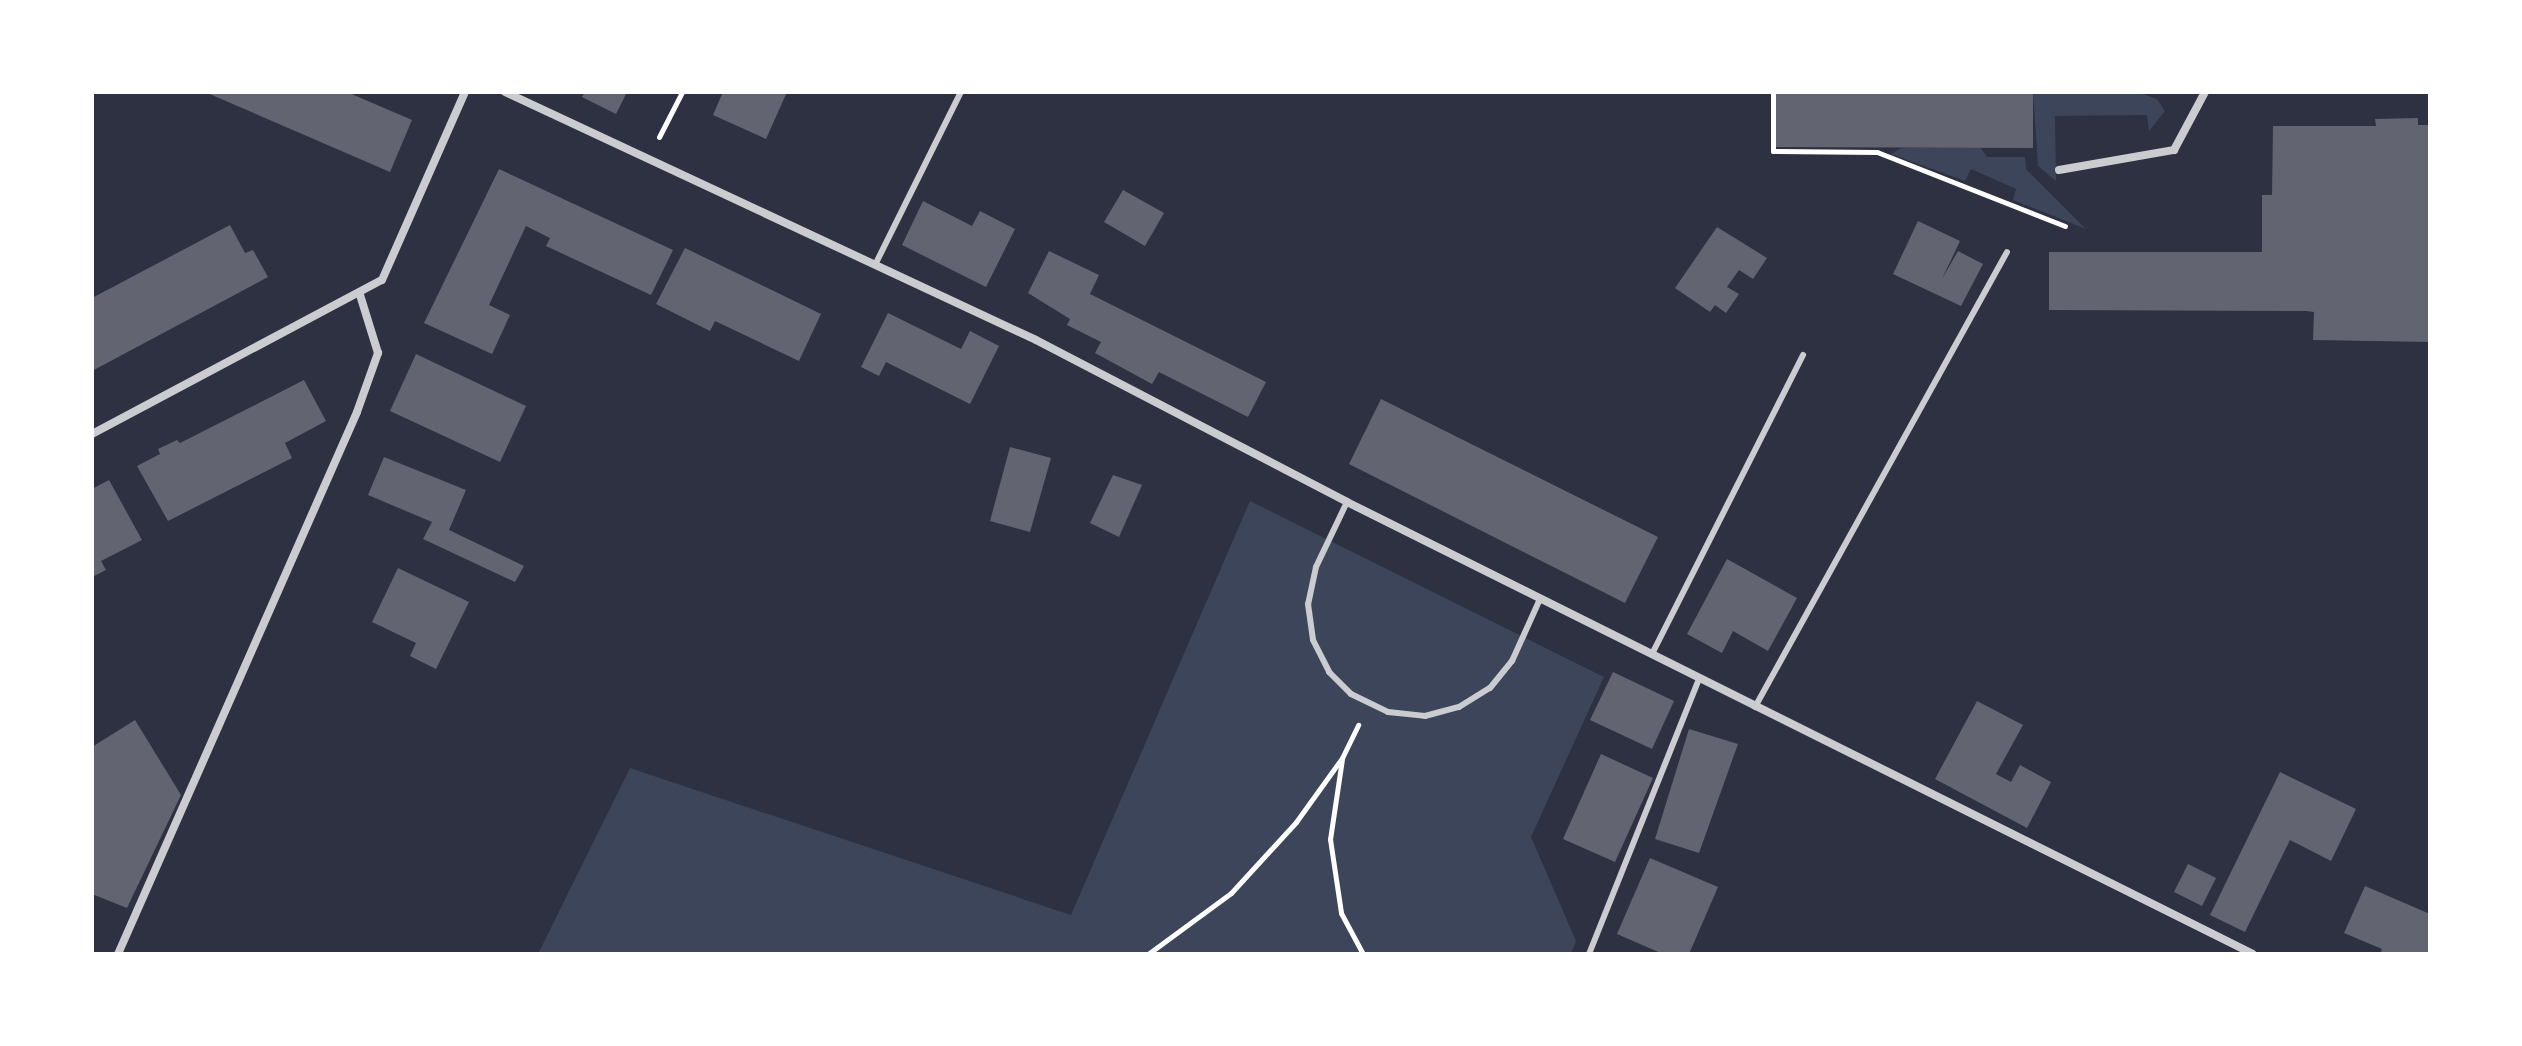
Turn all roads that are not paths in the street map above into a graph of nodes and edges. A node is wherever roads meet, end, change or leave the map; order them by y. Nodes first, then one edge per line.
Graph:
1 (465, 92) edge
2 (505, 92) edge
3 (961, 92) edge
4 (2205, 92) edge
5 (2059, 170) dead end
6 (2007, 252) dead end
7 (875, 265) junction
8 (360, 295) junction
9 (1803, 355) dead end
10 (92, 434) edge
11 (1347, 502) junction
12 (1540, 599) junction
13 (1652, 654) junction
14 (1699, 679) junction
15 (1755, 707) junction
16 (118, 954) edge
17 (1589, 954) edge
18 (2253, 954) edge

1 - 8 street
2 - 7 street
3 - 7 lane
4 - 5 street
6 - 15 lane
7 - 11 street
8 - 10 street
8 - 16 street
9 - 13 lane
11 - 12 street
11 - 12 lane
12 - 13 street
13 - 14 street
14 - 15 street
14 - 17 lane
15 - 18 street

